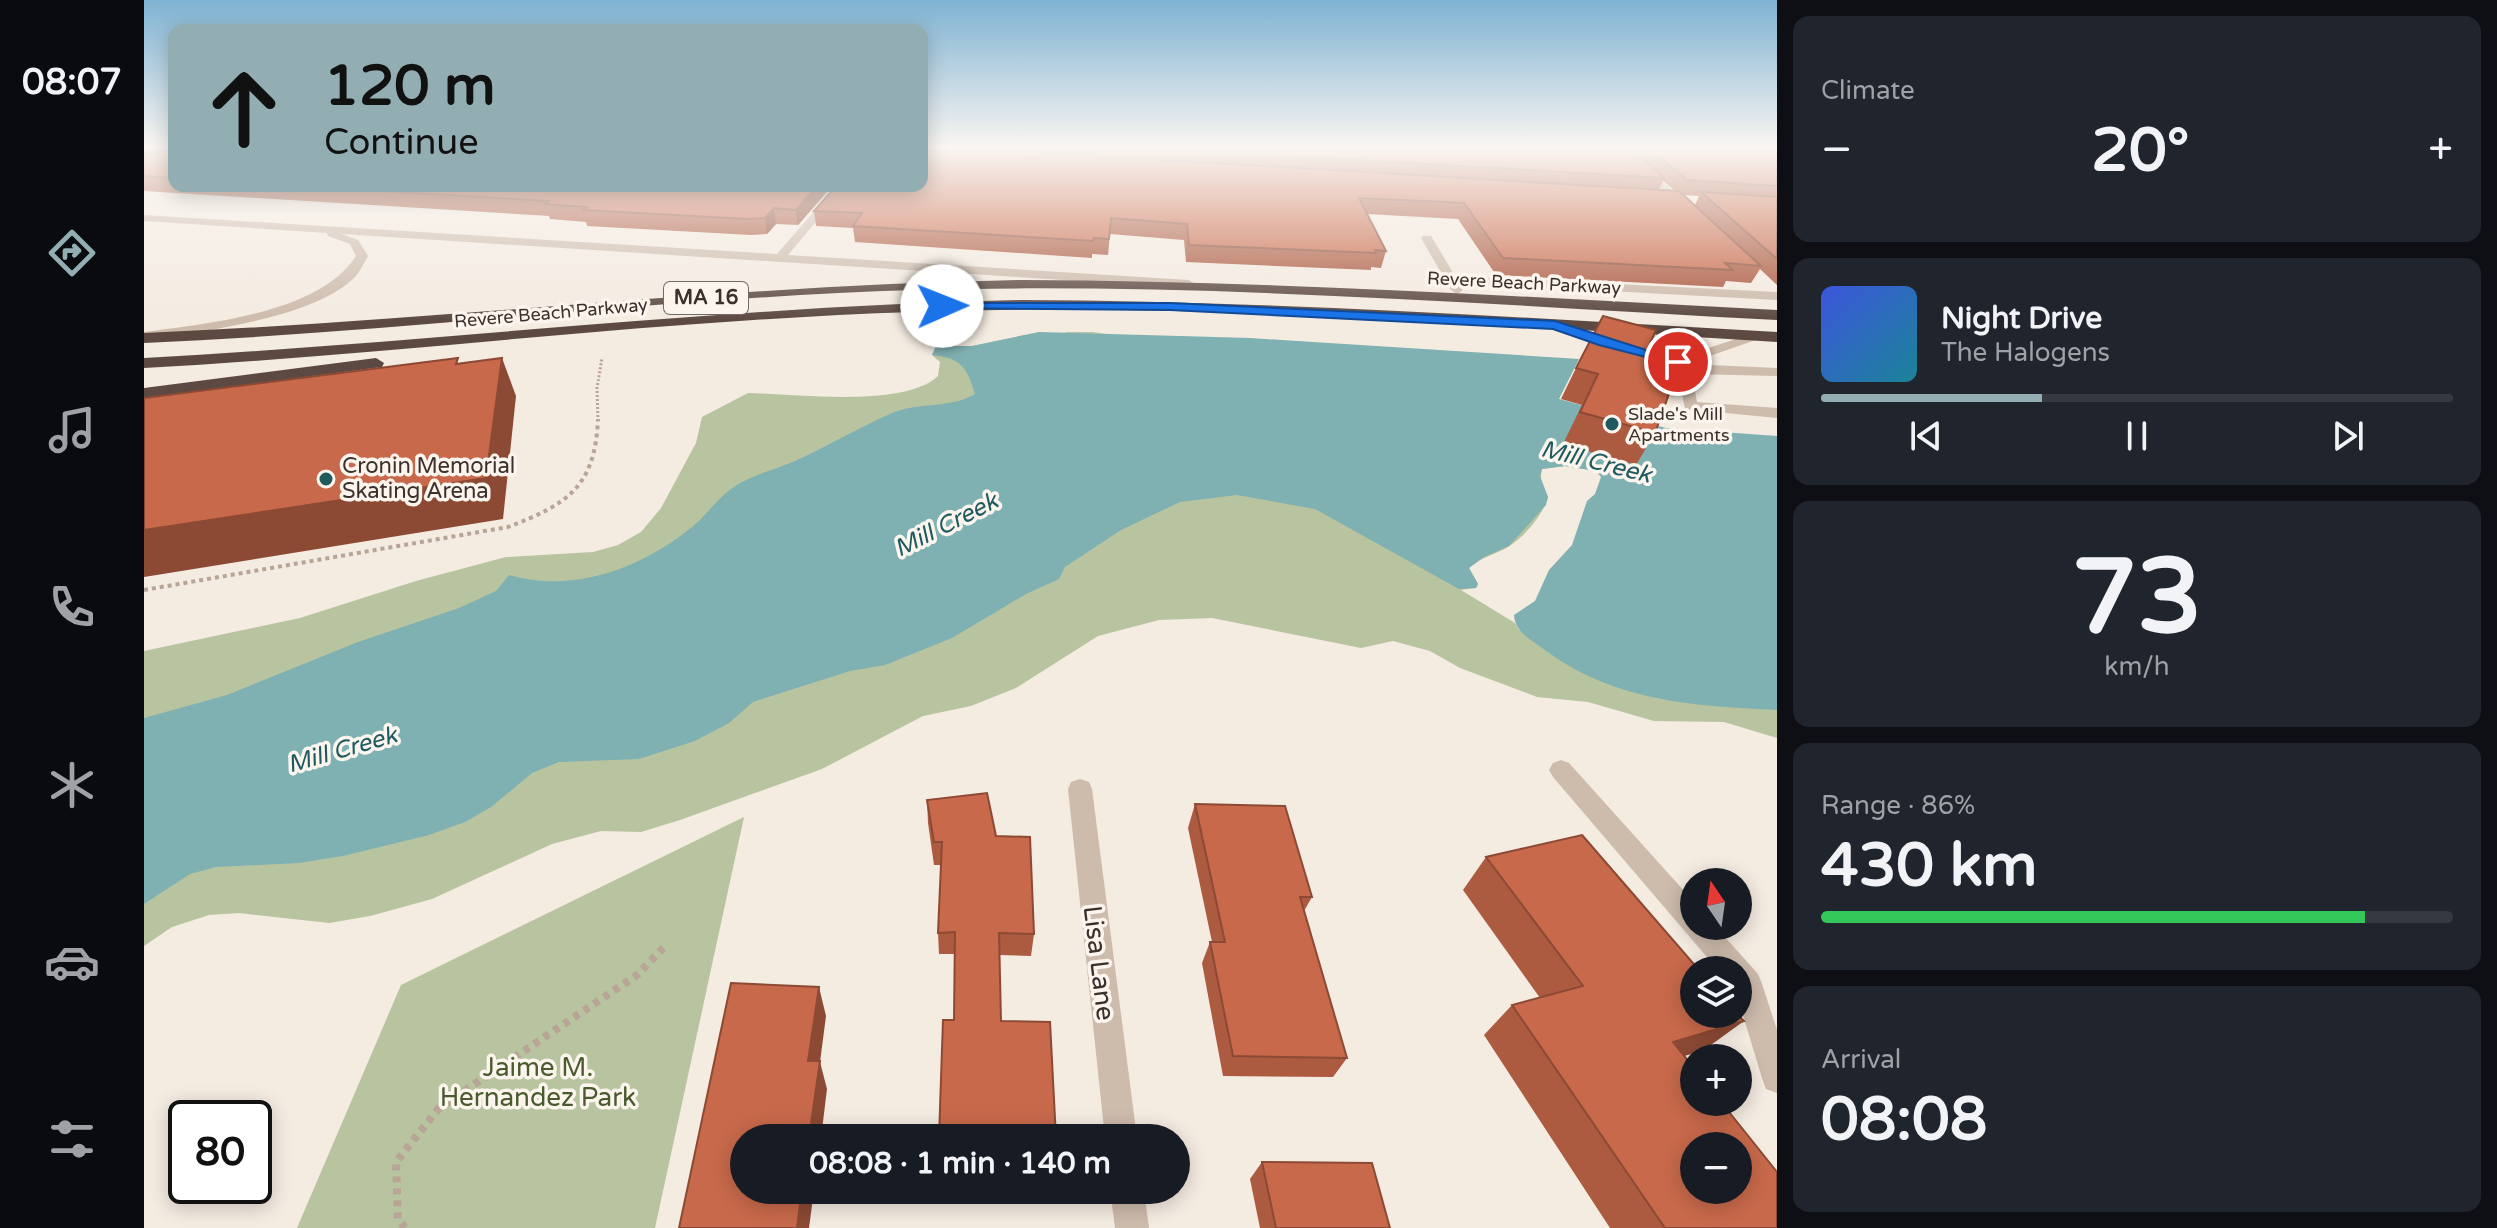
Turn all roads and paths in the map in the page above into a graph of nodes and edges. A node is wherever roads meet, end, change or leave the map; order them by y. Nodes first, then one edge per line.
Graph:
1 (824, 206) edge
2 (144, 218) edge
3 (313, 227) junction
4 (1427, 238) dead end
5 (779, 259) junction
6 (1451, 279) junction
7 (1766, 286) dead end
8 (1268, 290) junction
9 (1777, 296) edge
10 (1463, 300) junction
11 (1777, 315) edge
12 (656, 324) junction
13 (1555, 325) junction
14 (1760, 336) junction
15 (144, 337) edge
16 (1777, 337) edge
17 (602, 351) dead end
18 (144, 363) edge
19 (1681, 365) junction
20 (1777, 372) edge
21 (144, 393) edge
22 (1777, 413) edge
23 (144, 590) edge
24 (1561, 770) dead end
25 (1080, 789) dead end
26 (1680, 906) edge
27 (1710, 940) edge
28 (665, 946) dead end
29 (1724, 956) edge
30 (1752, 997) edge
31 (1777, 1078) edge
32 (1119, 1124) edge
33 (1129, 1204) edge
34 (405, 1228) edge
35 (1132, 1228) edge

1 - 5 street
2 - 3 street, Revere Beach Parkway
3 - 5 street, Revere Beach Parkway
3 - 15 street, Revere Beach Parkway
4 - 6 street
5 - 8 street, Revere Beach Parkway
6 - 9 street
6 - 10 street
7 - 9 street
8 - 10 highway, Revere Beach Parkway / MA 16
8 - 15 highway, Revere Beach Parkway / MA 16
10 - 11 highway, Revere Beach Parkway / MA 16
12 - 13 highway, Revere Beach Parkway / MA 16
12 - 18 highway, Revere Beach Parkway / MA 16
12 - 21 highway
13 - 14 highway, Revere Beach Parkway / MA 16
13 - 19 street
14 - 16 highway, Revere Beach Parkway / MA 16
14 - 19 street
17 - 23 path
19 - 20 street
19 - 22 street
24 - 26 street
25 - 32 street, Lisa Lane
27 - 29 street
28 - 34 path
30 - 31 street
33 - 35 street

